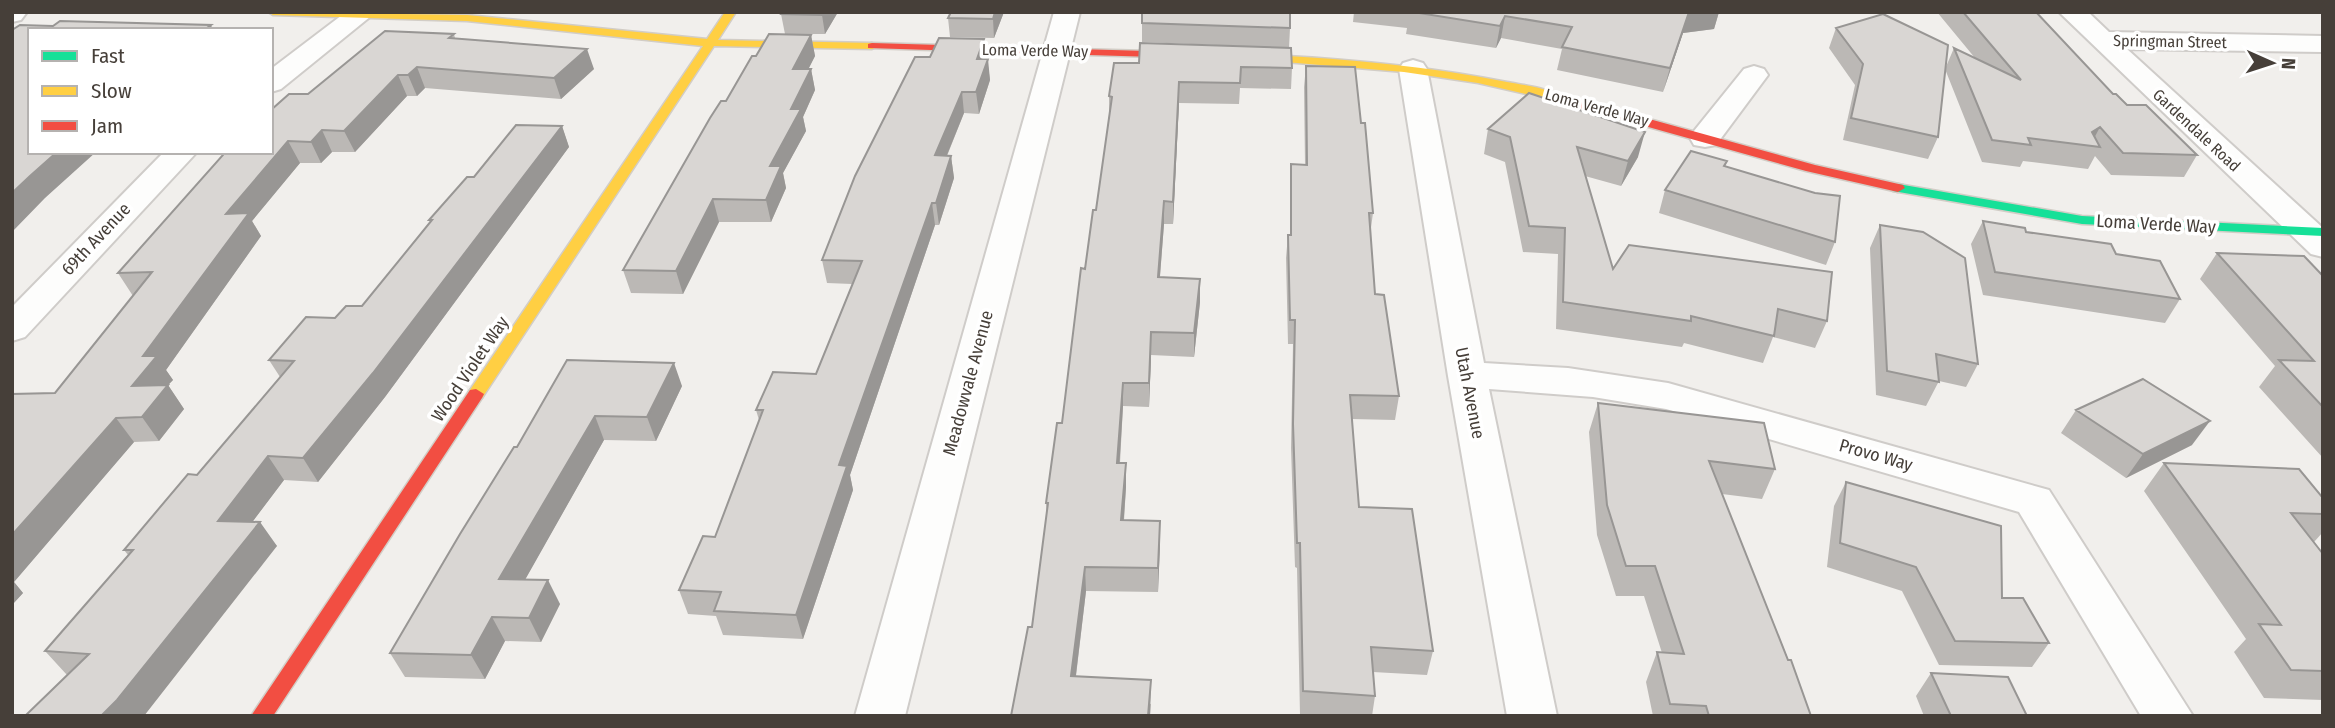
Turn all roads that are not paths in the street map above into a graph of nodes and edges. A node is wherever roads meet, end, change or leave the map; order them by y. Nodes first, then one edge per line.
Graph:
1 (273, 12) edge
2 (732, 12) edge
3 (1067, 12) edge
4 (2072, 12) edge
5 (362, 13) edge
6 (2101, 40) junction
7 (710, 43) junction
8 (2323, 44) edge
9 (1056, 50) junction
10 (1412, 69) junction
11 (1754, 75) dead end
12 (273, 81) edge
13 (1705, 138) junction
14 (180, 154) edge
15 (2317, 237) edge
16 (12, 329) edge
17 (1467, 376) junction
18 (261, 716) edge
19 (880, 716) edge
20 (1532, 716) edge
21 (2168, 716) edge

1 - 5 street, Loma Verde Way
2 - 7 street, Wood Violet Way
3 - 9 street, Meadowvale Avenue
4 - 6 street, Gardendale Road
5 - 7 street, Loma Verde Way
5 - 12 street
6 - 8 street, Springman Street
6 - 15 street, Gardendale Road
7 - 9 street, Loma Verde Way
7 - 18 street, Wood Violet Way
9 - 10 street, Loma Verde Way
9 - 19 street, Meadowvale Avenue
10 - 13 street, Loma Verde Way
10 - 17 street, Utah Avenue
11 - 13 street
13 - 15 street, Loma Verde Way
14 - 16 street, 69th Avenue
17 - 20 street, Utah Avenue
17 - 21 street, Provo Way

